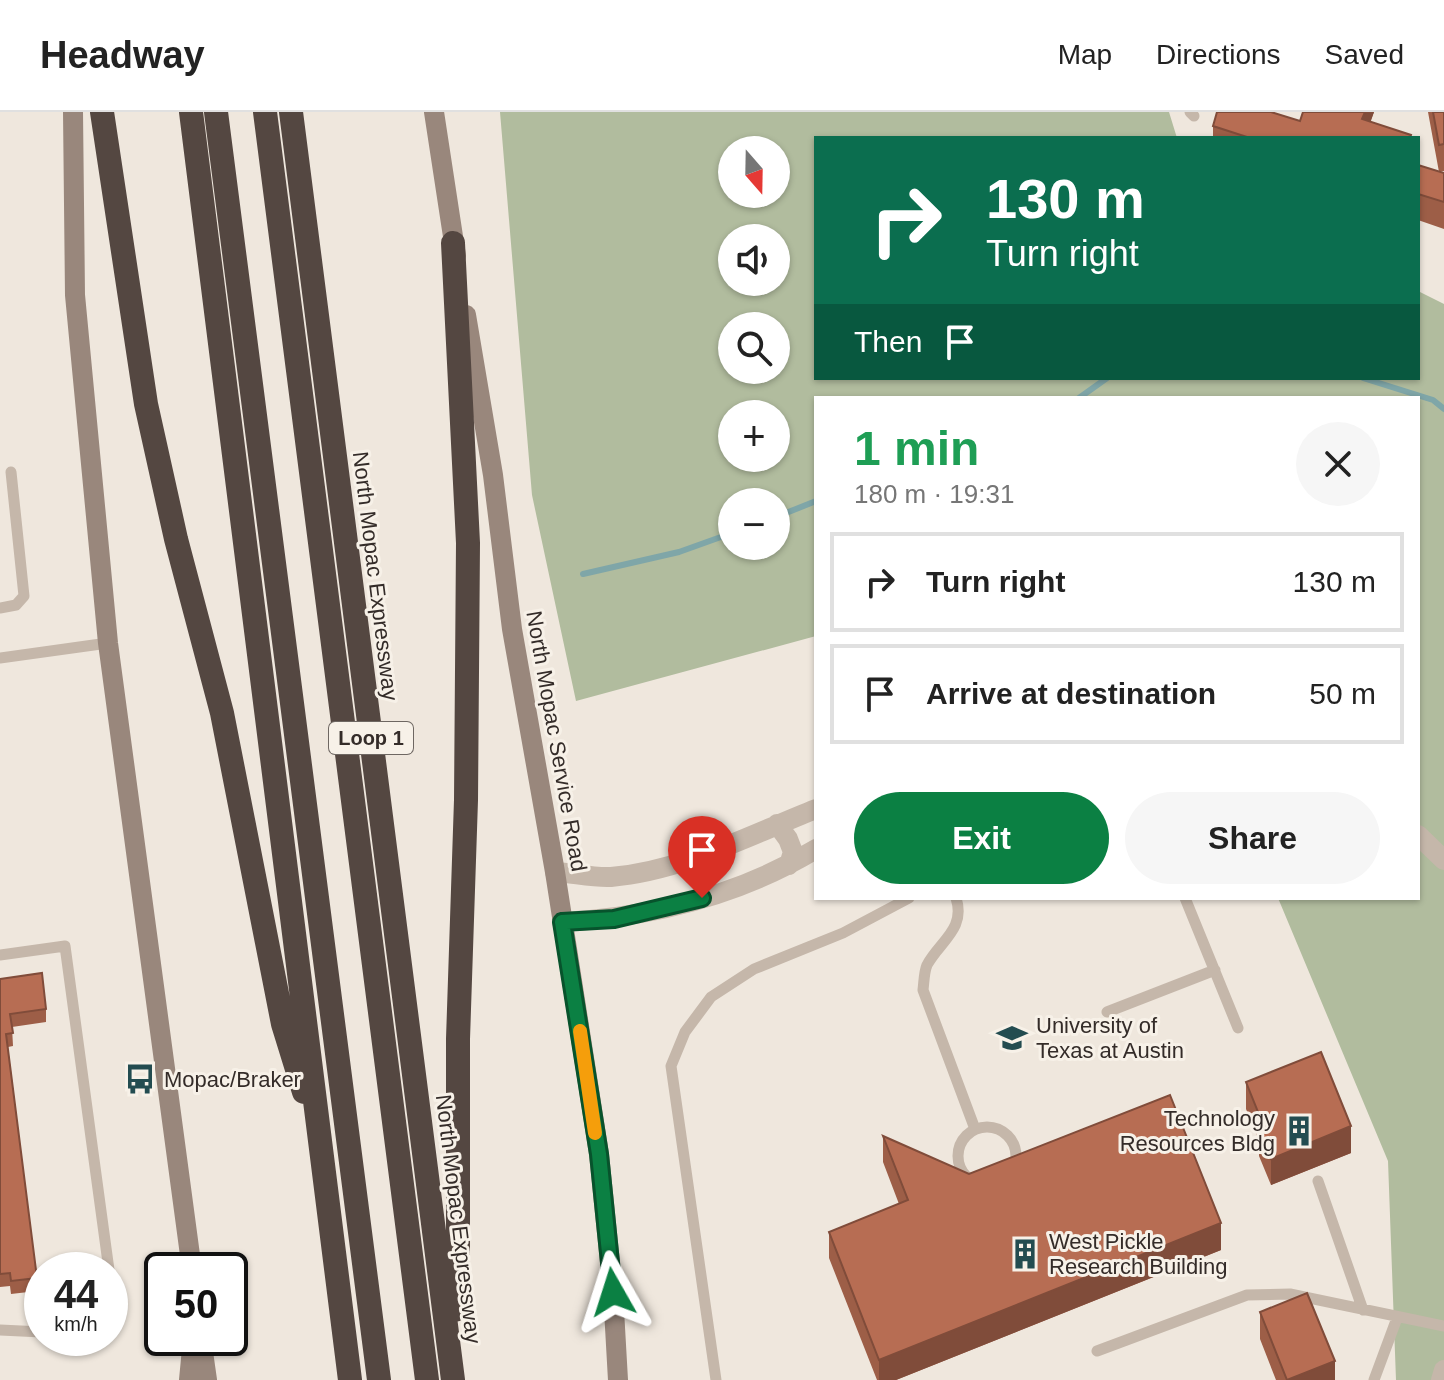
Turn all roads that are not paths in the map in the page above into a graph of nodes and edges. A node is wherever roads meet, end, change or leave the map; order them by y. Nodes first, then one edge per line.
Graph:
1 (73, 112) edge
2 (102, 112) edge
3 (191, 112) edge
4 (216, 112) edge
5 (265, 112) edge
6 (291, 112) edge
7 (434, 112) edge
8 (453, 243) junction
9 (11, 472) dead end
10 (13, 493) junction
11 (0, 494) edge
12 (0, 608) edge
13 (108, 643) junction
14 (0, 658) edge
15 (814, 810) edge
16 (777, 824) junction
17 (1420, 837) edge
18 (814, 850) edge
19 (1444, 860) edge
20 (789, 865) junction
21 (555, 872) junction
22 (905, 900) edge
23 (957, 900) edge
24 (1186, 900) edge
25 (562, 922) junction
26 (0, 955) edge
27 (1215, 970) junction
28 (1107, 1012) dead end
29 (1238, 1028) dead end
30 (975, 1129) junction
31 (323, 1156) junction
32 (1318, 1181) dead end
33 (107, 1252) edge
34 (190, 1252) edge
35 (1363, 1310) junction
36 (1397, 1318) junction
37 (1444, 1326) edge
38 (0, 1330) edge
39 (24, 1331) edge
40 (1097, 1351) dead end
41 (191, 1356) edge
42 (204, 1356) edge
43 (1444, 1370) edge
44 (452, 1372) edge
45 (189, 1380) edge
46 (207, 1380) edge
47 (350, 1380) edge
48 (379, 1380) edge
49 (427, 1380) edge
50 (618, 1380) edge
51 (716, 1380) edge
52 (1374, 1380) edge
53 (1441, 1380) edge

1 - 13 main road
2 - 31 highway
3 - 31 highway
4 - 48 highway
5 - 49 highway
6 - 44 highway, North Mopac Expressway / Loop 1
7 - 8 main road, North Mopac Service Road
8 - 21 main road, North Mopac Service Road
8 - 44 highway
9 - 10 lane
10 - 11 lane
10 - 12 lane
13 - 14 lane
13 - 34 main road
15 - 16 street
16 - 20 street
16 - 21 street
17 - 19 street
18 - 20 street
20 - 25 street
21 - 25 main road, North Mopac Service Road
22 - 51 lane
23 - 30 lane
24 - 27 lane
25 - 50 main road, North Mopac Service Road
26 - 33 lane
27 - 28 lane
27 - 29 lane
30 - 30 lane
31 - 47 highway
32 - 35 lane
35 - 36 lane
35 - 40 lane
36 - 37 lane
36 - 52 lane
38 - 39 lane
41 - 45 main road
42 - 46 main road
43 - 53 street

